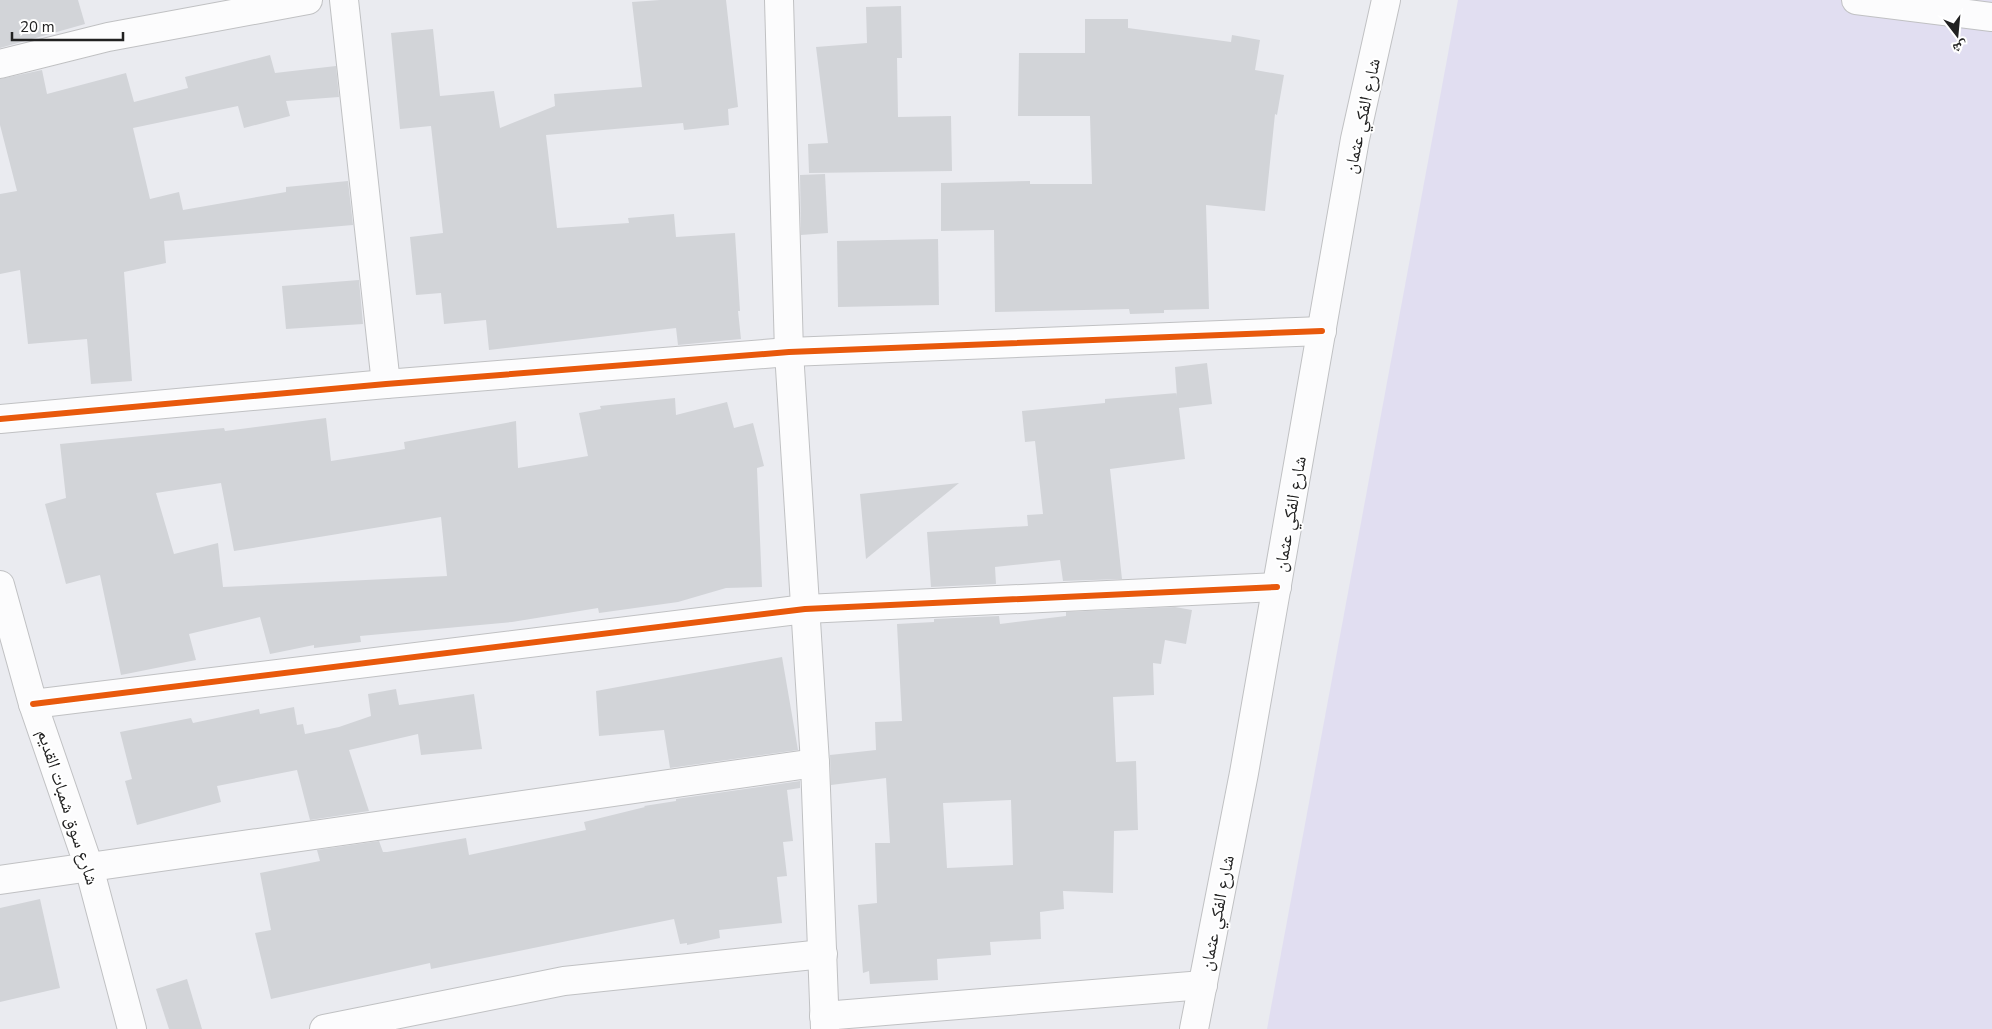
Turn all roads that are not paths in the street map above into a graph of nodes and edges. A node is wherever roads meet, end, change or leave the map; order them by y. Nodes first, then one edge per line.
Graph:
1 (308, 0) edge
2 (344, 0) edge
3 (779, 0) edge
4 (1386, 0) edge
5 (1856, 0) edge
6 (1992, 17) edge
7 (0, 64) edge
8 (1322, 331) junction
9 (789, 352) junction
10 (386, 384) junction
11 (0, 419) edge
12 (0, 585) edge
13 (1277, 587) junction
14 (805, 609) junction
15 (33, 704) junction
16 (815, 763) junction
17 (89, 867) junction
18 (0, 880) edge
19 (823, 954) junction
20 (1203, 985) junction
21 (825, 1022) edge
22 (132, 1029) edge
23 (324, 1029) edge
24 (1194, 1029) edge

1 - 7 street
2 - 10 street
3 - 9 street
4 - 8 street, شارع الفكي عثمان
5 - 6 street
8 - 9 street
8 - 13 street, شارع الفكي عثمان
9 - 10 street
9 - 14 street
10 - 11 street
12 - 15 street, شارع سوق شمبات القديم
13 - 14 street
13 - 20 street, شارع الفكي عثمان
14 - 15 street
14 - 16 street
15 - 17 street, شارع سوق شمبات القديم
16 - 17 street
16 - 19 street
17 - 18 street
17 - 22 street, شارع سوق شمبات القديم
19 - 21 street
19 - 23 street
20 - 21 street
20 - 24 street, شارع الفكي عثمان

